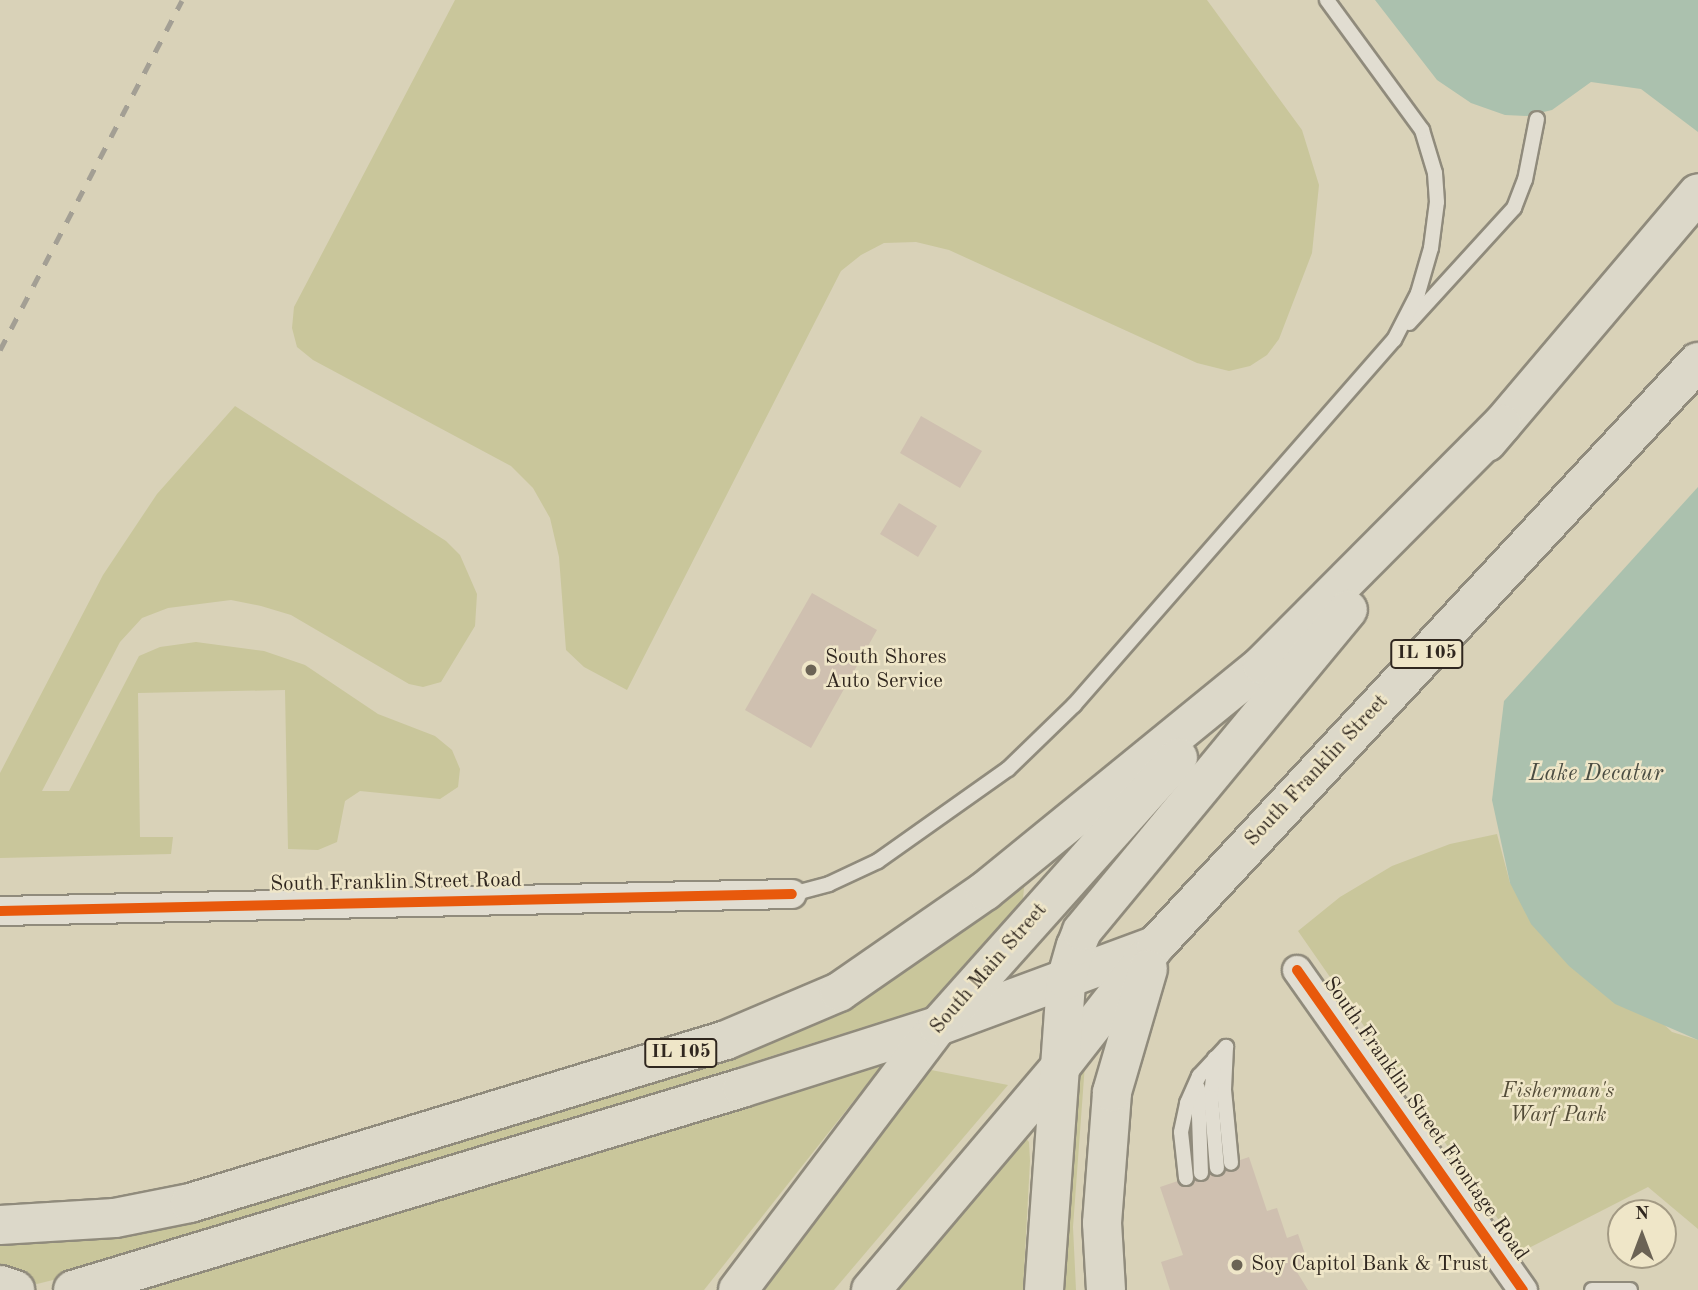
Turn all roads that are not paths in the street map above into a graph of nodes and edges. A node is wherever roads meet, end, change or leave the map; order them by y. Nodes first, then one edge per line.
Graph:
1 (1327, 0) edge
2 (1537, 118) dead end
3 (1687, 205) edge
4 (1394, 340) junction
5 (1698, 362) edge
6 (1502, 424) junction
7 (1262, 665) junction
8 (792, 894) joint
9 (0, 911) edge
10 (1156, 945) junction
11 (1297, 970) dead end
12 (1066, 980) junction
13 (938, 1026) junction
14 (1061, 1066) junction
15 (1199, 1076) junction
16 (1224, 1166) dead end
17 (1201, 1173) dead end
18 (1186, 1178) dead end
19 (0, 1225) edge
20 (0, 1285) edge
21 (15, 1290) edge
22 (73, 1290) edge
23 (738, 1290) edge
24 (871, 1290) edge
25 (1044, 1290) edge
26 (1106, 1290) edge
27 (1523, 1290) edge
28 (1592, 1290) edge
29 (1630, 1290) edge

1 - 4 lane
2 - 4 lane
3 - 6 main road, IL 105
4 - 8 lane
5 - 10 main road, South Franklin Street / IL 105
6 - 7 main road, IL 105
6 - 12 main road
7 - 13 main road, South Main Street
7 - 19 main road, IL 105
8 - 9 street, South Franklin Street Road
10 - 12 main road, IL 105
10 - 14 main road, South Franklin Street
10 - 26 main road
11 - 27 street, South Franklin Street Frontage Road
12 - 13 main road, IL 105
12 - 14 main road
13 - 22 main road, IL 105
13 - 23 main road, South Main Street
14 - 24 main road
14 - 25 main road
15 - 16 lane
15 - 17 lane
15 - 18 lane
20 - 21 main road
28 - 29 lane

